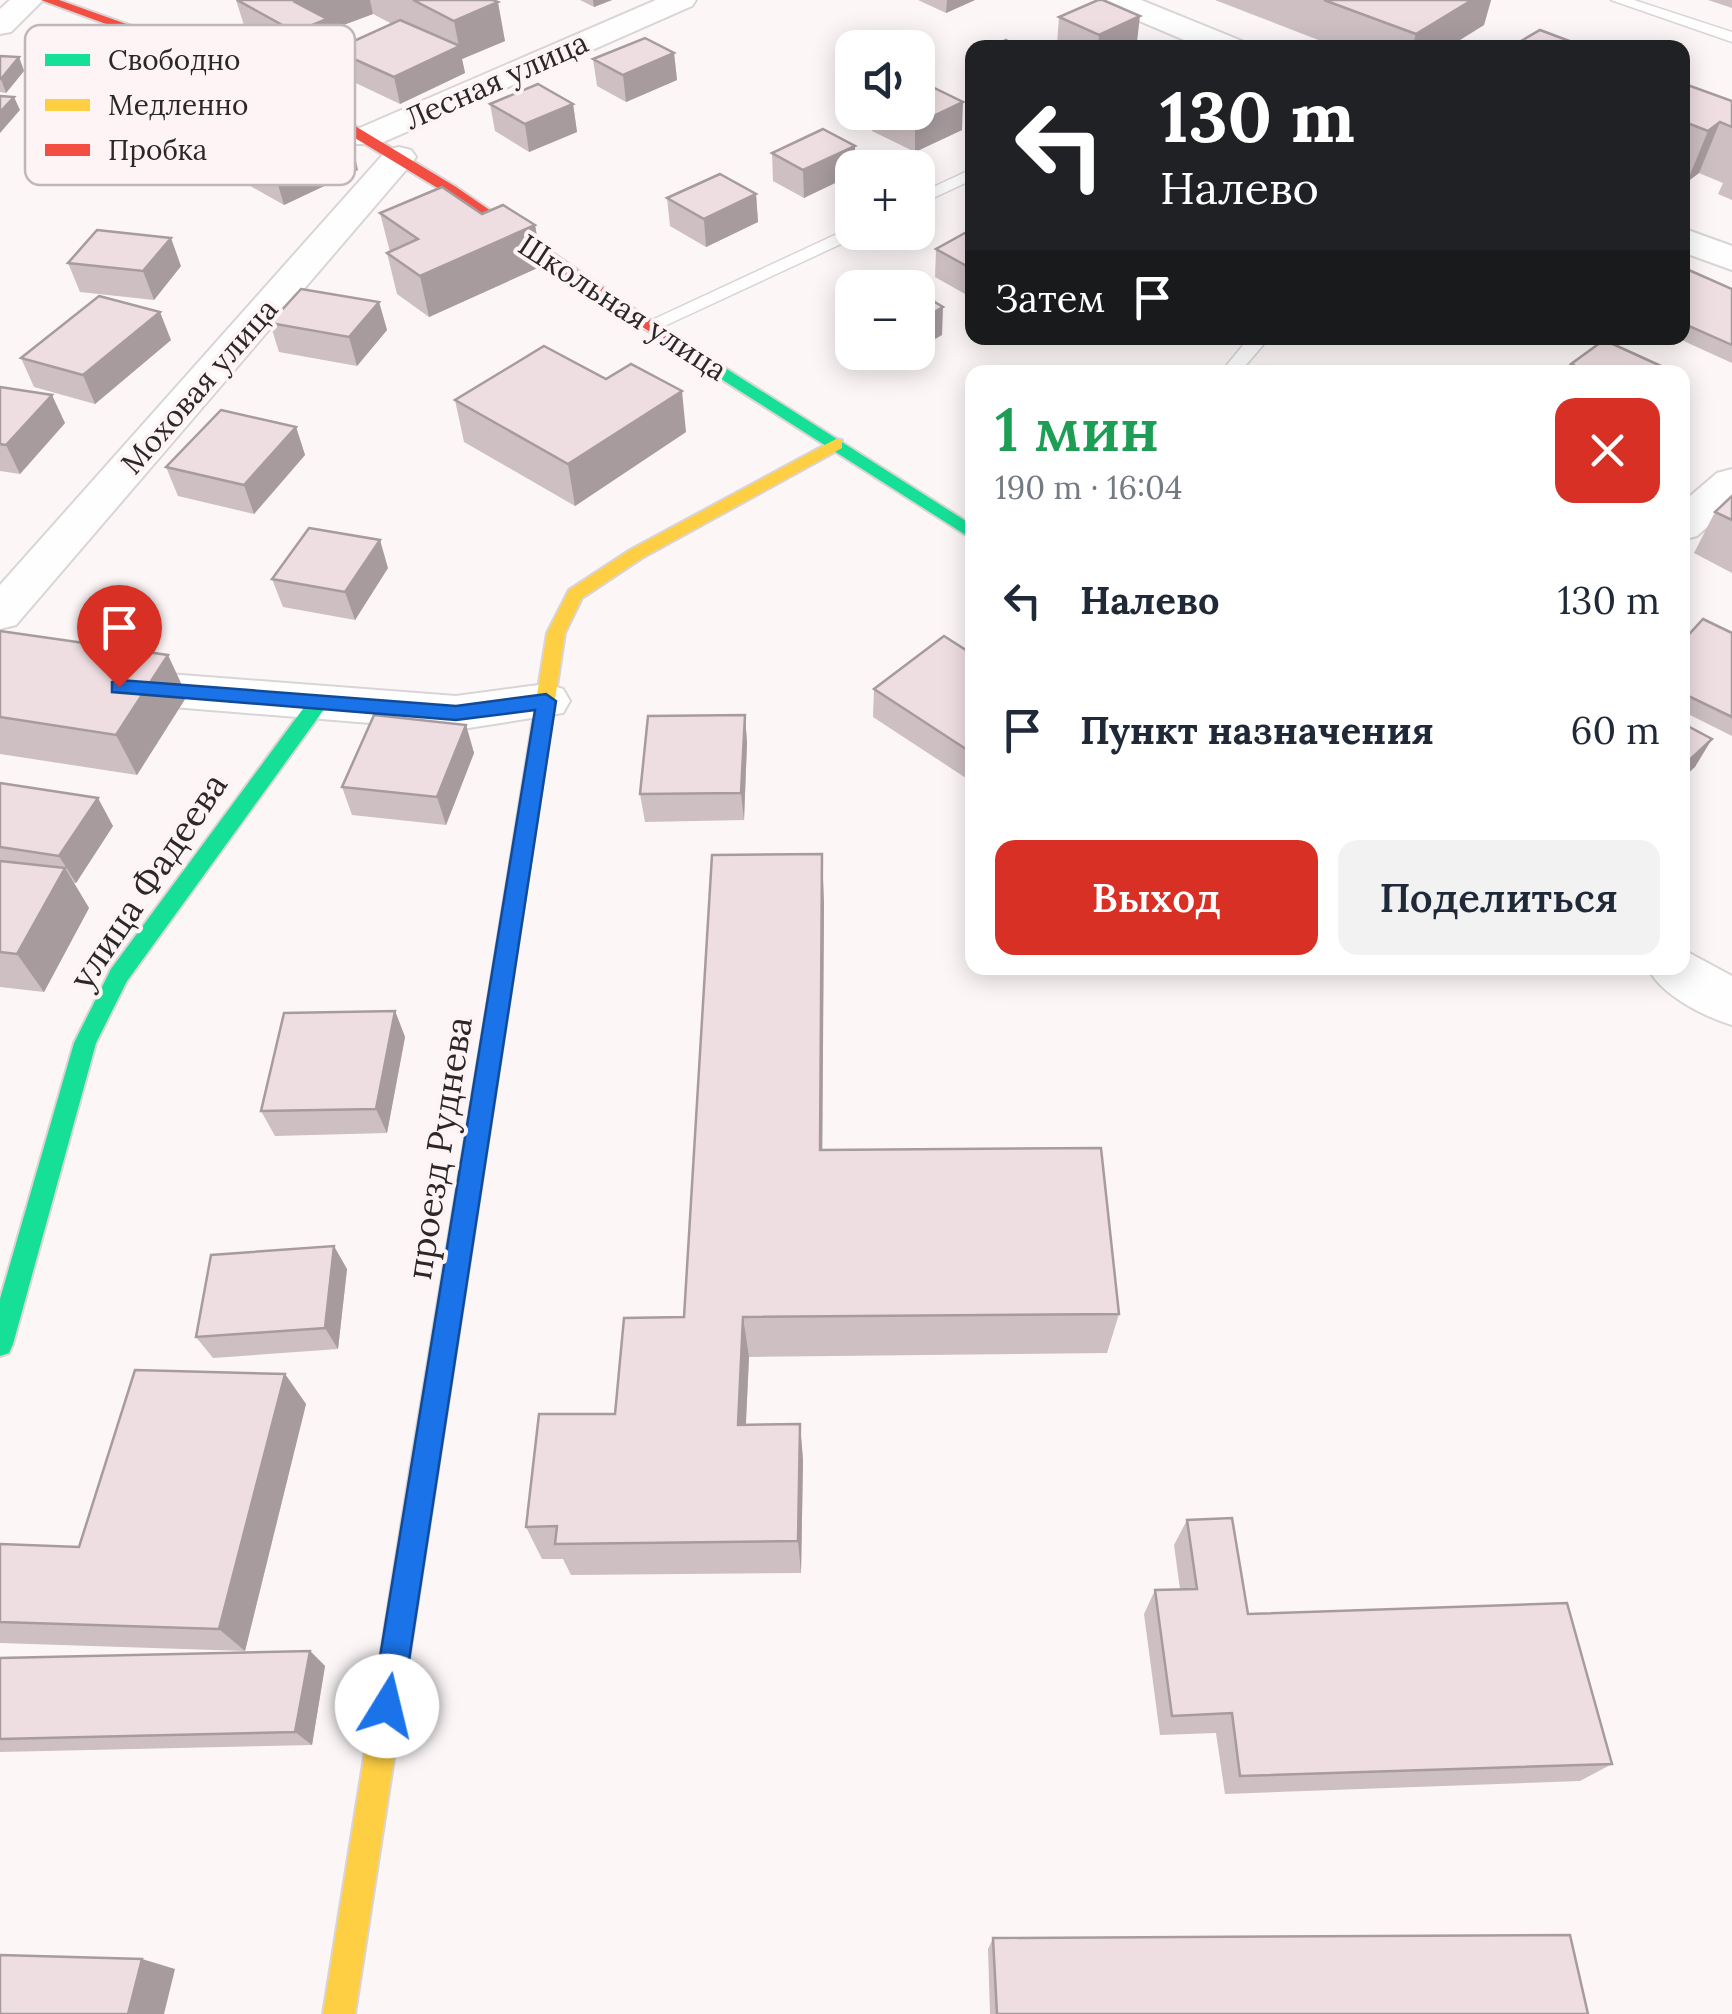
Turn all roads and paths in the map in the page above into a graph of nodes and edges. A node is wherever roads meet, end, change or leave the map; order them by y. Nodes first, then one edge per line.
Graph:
1 (28, 0) edge
2 (47, 0) edge
3 (681, 0) edge
4 (1115, 0) edge
5 (1619, 0) edge
6 (0, 25) edge
7 (118, 25) edge
8 (1732, 37) edge
9 (1212, 40) edge
10 (355, 131) edge
11 (383, 147) junction
12 (965, 177) edge
13 (355, 181) edge
14 (352, 185) edge
15 (935, 192) edge
16 (835, 240) edge
17 (1690, 242) edge
18 (1732, 260) edge
19 (650, 326) junction
20 (1253, 345) edge
21 (1236, 365) edge
22 (836, 444) junction
23 (1732, 482) edge
24 (1690, 519) edge
25 (965, 527) edge
26 (0, 614) edge
27 (0, 677) edge
28 (546, 701) junction
29 (318, 703) junction
30 (1686, 975) edge
31 (1732, 1003) edge
32 (0, 1344) edge
33 (339, 2014) edge

1 - 6 street
2 - 7 street, Школьная улица
3 - 11 street, Лесная улица
4 - 9 street
5 - 8 lane
10 - 11 street, Школьная улица
11 - 13 street, Моховая улица
11 - 19 street, Школьная улица
12 - 15 lane
14 - 26 street, Моховая улица
16 - 19 lane
17 - 18 street
19 - 22 street, Школьная улица
20 - 21 lane
22 - 25 street, Школьная улица
22 - 28 street, проезд Руднева
23 - 24 street
27 - 29 street
28 - 29 street
28 - 33 street, проезд Руднева
29 - 32 street, улица Фадеева
30 - 31 street

